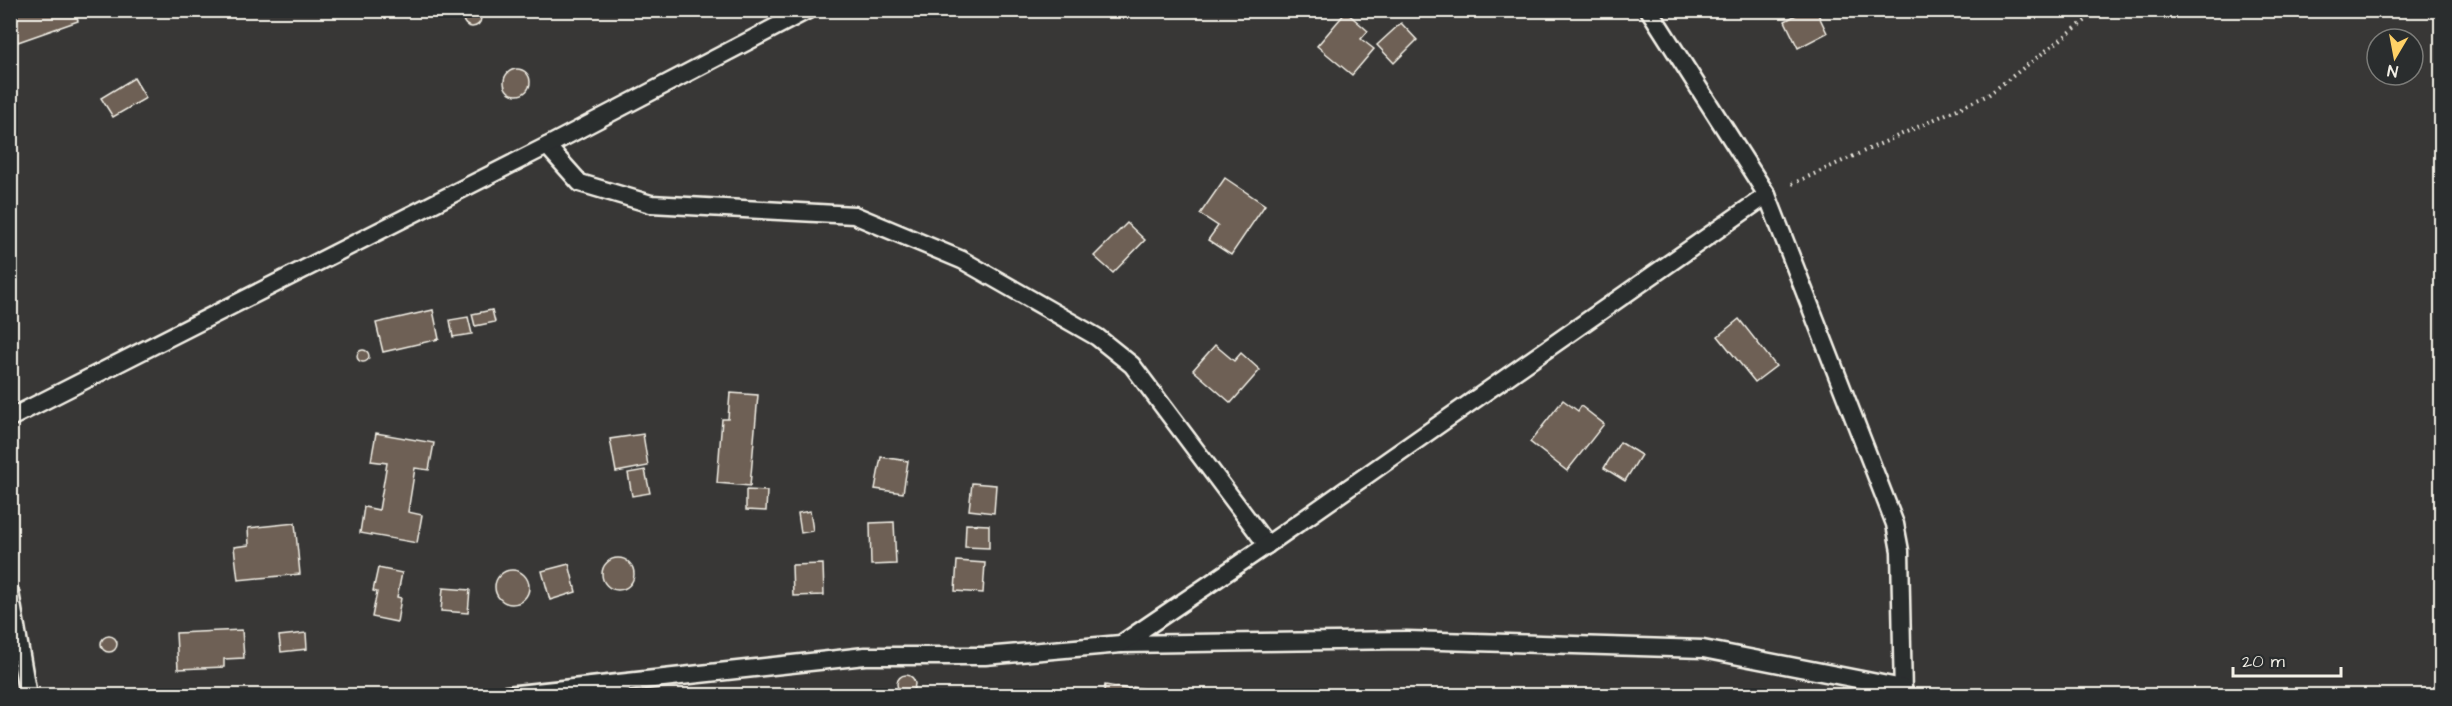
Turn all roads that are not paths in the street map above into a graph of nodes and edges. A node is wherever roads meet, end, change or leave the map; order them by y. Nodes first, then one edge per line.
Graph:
1 (808, 10) edge
2 (1649, 10) edge
3 (547, 146) junction
4 (1767, 195) junction
5 (10, 418) edge
6 (1267, 545) junction
7 (10, 592) edge
8 (1121, 644) junction
9 (1903, 692) edge
10 (28, 696) edge
11 (498, 696) edge

1 - 3 lane
2 - 4 lane
3 - 5 lane
3 - 6 lane
4 - 6 lane
4 - 9 lane
6 - 8 lane
7 - 10 lane
8 - 9 lane
8 - 11 lane

